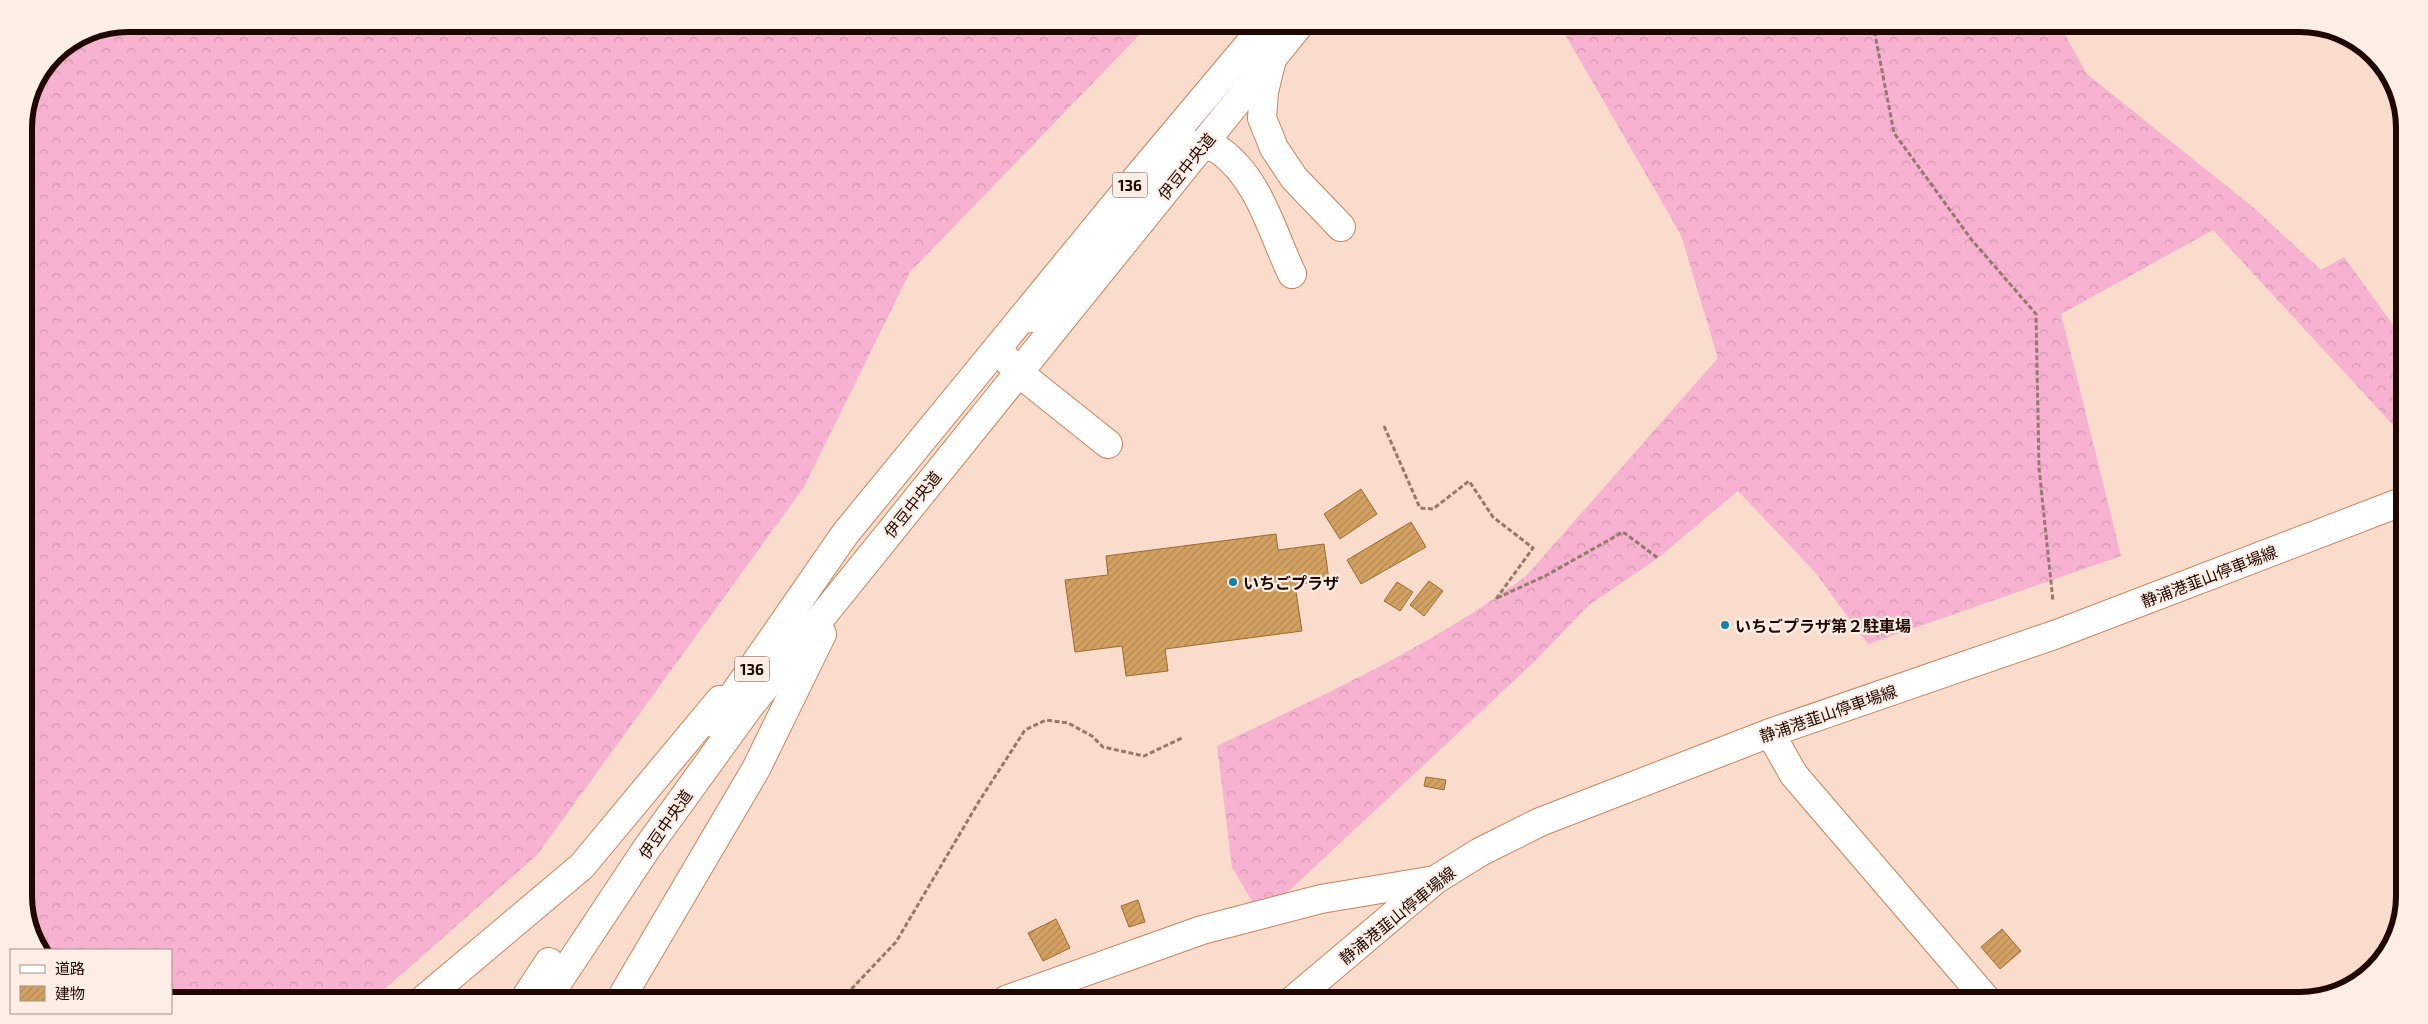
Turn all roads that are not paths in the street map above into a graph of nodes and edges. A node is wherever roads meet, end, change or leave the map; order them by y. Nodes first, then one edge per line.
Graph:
1 (1259, 32) edge
2 (1293, 32) edge
3 (1272, 59) junction
4 (1202, 145) junction
5 (1341, 227) dead end
6 (1292, 274) dead end
7 (1021, 319) junction
8 (997, 349) junction
9 (1019, 373) junction
10 (1108, 444) dead end
11 (2396, 510) edge
12 (846, 534) junction
13 (843, 590) junction
14 (1770, 733) junction
15 (1435, 880) junction
16 (432, 992) edge
17 (529, 992) edge
18 (551, 992) edge
19 (625, 992) edge
20 (1028, 992) edge
21 (1302, 992) edge
22 (1979, 992) edge

1 - 7 main road, 伊豆中央道 / 136
2 - 3 main road, 伊豆中央道 / 136
3 - 4 main road, 伊豆中央道 / 136
3 - 5 main road
4 - 6 main road
4 - 7 main road
4 - 9 main road, 伊豆中央道 / 136
7 - 8 main road, 伊豆中央道 / 136
8 - 9 main road
8 - 12 main road, 伊豆中央道 / 136
9 - 10 main road
9 - 13 main road, 伊豆中央道 / 136
11 - 14 main road, 静浦港韮山停車場線
12 - 16 main road
12 - 17 main road, 伊豆中央道 / 136
13 - 18 main road, 伊豆中央道 / 136
13 - 19 main road
14 - 15 main road, 静浦港韮山停車場線
14 - 22 main road
15 - 20 main road
15 - 21 main road, 静浦港韮山停車場線

